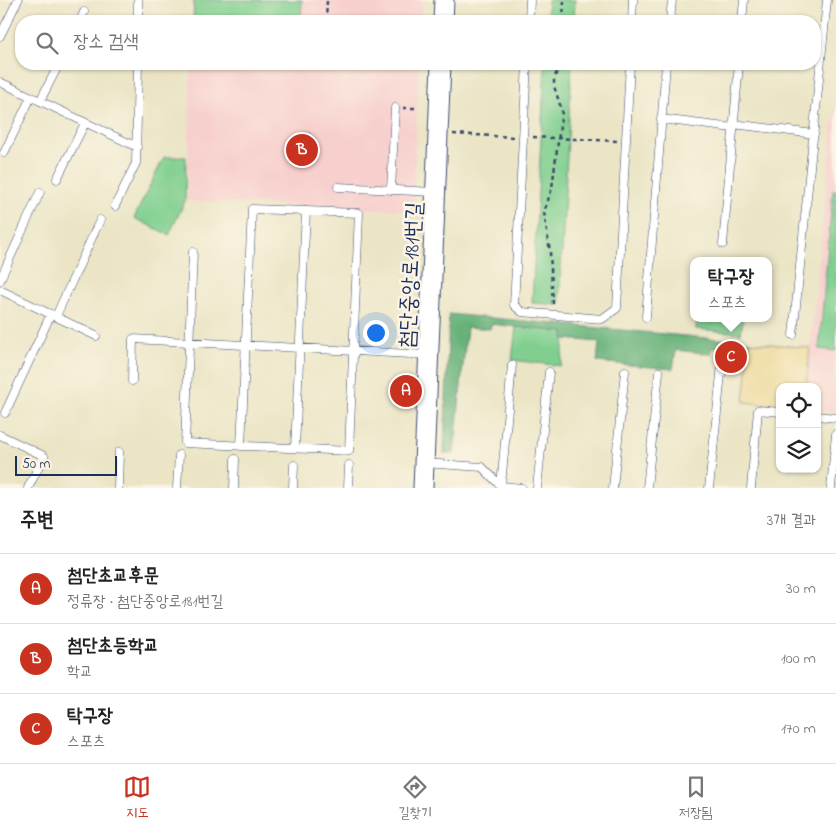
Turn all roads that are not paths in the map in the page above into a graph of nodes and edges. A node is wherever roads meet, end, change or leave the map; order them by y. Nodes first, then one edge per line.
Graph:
1 (18, 0) edge
2 (138, 0) edge
3 (444, 0) edge
4 (530, 0) edge
5 (633, 0) edge
6 (672, 0) edge
7 (744, 0) edge
8 (828, 0) edge
9 (84, 12) dead end
10 (83, 15) edge
11 (138, 15) edge
12 (443, 15) edge
13 (529, 15) edge
14 (632, 15) edge
15 (671, 15) edge
16 (743, 15) edge
17 (0, 36) edge
18 (821, 67) edge
19 (56, 70) edge
20 (138, 70) edge
21 (441, 70) edge
22 (527, 70) edge
23 (630, 70) edge
24 (666, 70) edge
25 (738, 70) edge
26 (821, 70) edge
27 (0, 82) edge
28 (31, 97) junction
29 (40, 102) junction
30 (395, 108) road end
31 (662, 119) junction
32 (85, 122) junction
33 (733, 126) junction
34 (814, 134) junction
35 (137, 147) junction
36 (4, 153) dead end
37 (57, 179) dead end
38 (338, 187) dead end
39 (391, 190) junction
40 (40, 192) dead end
41 (436, 192) junction
42 (115, 206) dead end
43 (306, 211) junction
44 (100, 220) dead end
45 (723, 244) dead end
46 (193, 252) dead end
47 (0, 280) edge
48 (0, 290) edge
49 (53, 315) junction
50 (646, 317) dead end
51 (794, 335) dead end
52 (96, 336) dead end
53 (189, 342) junction
54 (245, 345) junction
55 (300, 348) junction
56 (353, 351) junction
57 (429, 355) junction
58 (512, 365) dead end
59 (722, 365) dead end
60 (625, 371) dead end
61 (549, 372) dead end
62 (659, 372) dead end
63 (132, 381) dead end
64 (776, 412) edge
65 (5, 413) dead end
66 (821, 416) edge
67 (836, 418) edge
68 (836, 434) edge
69 (0, 435) edge
70 (241, 446) junction
71 (295, 448) junction
72 (119, 452) dead end
73 (179, 455) dead end
74 (235, 459) dead end
75 (424, 463) junction
76 (294, 465) dead end
77 (349, 465) dead end
78 (501, 486) junction
79 (28, 488) edge
80 (118, 488) edge
81 (177, 488) edge
82 (234, 488) edge
83 (293, 488) edge
84 (348, 488) edge
85 (422, 488) edge
86 (522, 488) edge
87 (538, 488) edge
88 (613, 488) edge
89 (647, 488) edge
90 (709, 488) edge
91 (751, 488) edge
92 (831, 488) edge

1 - 17 lane
2 - 11 lane
3 - 12 street
4 - 13 lane
5 - 14 lane
6 - 15 lane
7 - 16 lane
8 - 18 lane
9 - 10 lane
19 - 29 lane
20 - 35 lane
21 - 41 street, 첨단중앙로181번길
22 - 23 lane
24 - 31 lane
25 - 33 lane
26 - 34 lane
27 - 28 lane
28 - 29 lane
28 - 36 lane
29 - 32 lane
30 - 39 lane
31 - 33 lane
31 - 50 lane
32 - 35 lane
32 - 37 lane
33 - 34 lane
33 - 45 lane
34 - 51 lane
35 - 42 lane
38 - 39 lane
39 - 41 lane
40 - 47 lane
41 - 57 street, 첨단중앙로181번길
43 - 54 lane
43 - 55 lane
43 - 56 lane
44 - 49 lane
46 - 53 lane
48 - 49 lane
49 - 52 lane
49 - 65 lane
53 - 54 lane
53 - 63 lane
53 - 70 lane
54 - 55 lane
54 - 70 lane
55 - 56 lane
55 - 71 lane
56 - 57 lane
56 - 71 lane
57 - 75 street, 첨단중앙로181번길
58 - 78 lane
59 - 90 lane
60 - 88 lane
61 - 87 lane
62 - 89 lane
64 - 91 lane
66 - 67 lane
68 - 92 lane
69 - 79 lane
70 - 71 lane
72 - 80 lane
73 - 81 lane
74 - 82 lane
75 - 78 lane
75 - 85 street, 첨단중앙로181번길
76 - 83 lane
77 - 84 lane
78 - 86 lane

